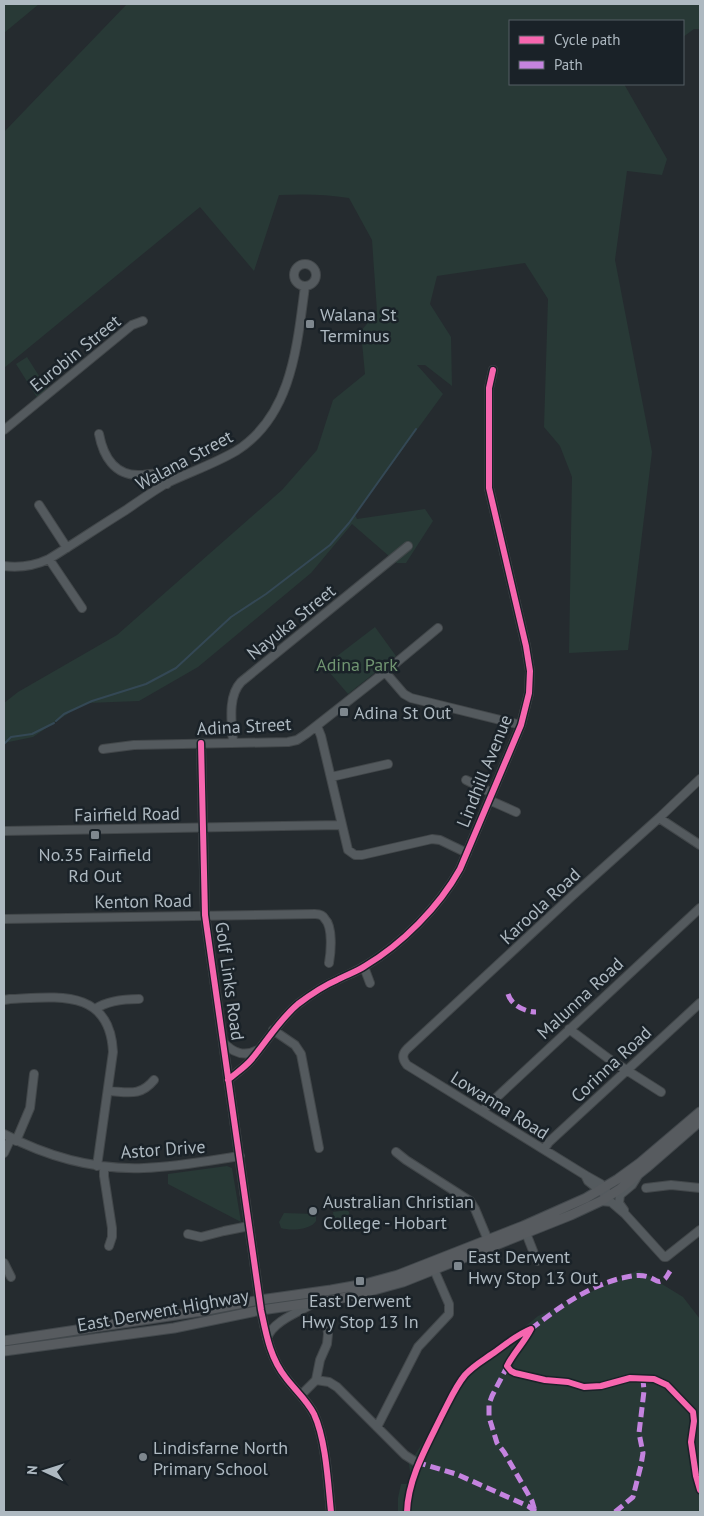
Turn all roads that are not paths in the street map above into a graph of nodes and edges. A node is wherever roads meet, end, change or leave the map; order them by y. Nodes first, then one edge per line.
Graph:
1 (305, 286) dead end
2 (143, 322) dead end
3 (493, 370) dead end
4 (4, 430) edge
5 (100, 434) dead end
6 (167, 484) junction
7 (39, 505) dead end
8 (408, 546) dead end
9 (67, 548) junction
10 (49, 560) junction
11 (4, 566) edge
12 (82, 608) dead end
13 (438, 628) dead end
14 (385, 672) junction
15 (521, 725) junction
16 (317, 726) junction
17 (201, 743) junction
18 (233, 743) junction
19 (103, 749) dead end
20 (388, 764) dead end
21 (331, 777) junction
22 (700, 779) edge
23 (466, 780) dead end
24 (491, 797) junction
25 (516, 812) dead end
26 (659, 818) junction
27 (341, 825) junction
28 (203, 827) junction
29 (4, 831) edge
30 (700, 844) edge
31 (467, 853) junction
32 (700, 908) edge
33 (205, 915) junction
34 (4, 919) edge
35 (330, 963) dead end
36 (364, 967) junction
37 (370, 982) dead end
38 (139, 999) dead end
39 (4, 1000) edge
40 (700, 1003) edge
41 (95, 1010) junction
42 (569, 1029) junction
43 (273, 1030) junction
44 (223, 1042) junction
45 (260, 1049) junction
46 (403, 1057) joint
47 (627, 1070) junction
48 (34, 1074) dead end
49 (154, 1080) dead end
50 (228, 1080) junction
51 (108, 1091) junction
52 (661, 1092) dead end
53 (482, 1110) junction
54 (700, 1112) edge
55 (700, 1122) edge
56 (10, 1138) edge
57 (319, 1148) dead end
58 (544, 1149) junction
59 (396, 1152) dead end
60 (4, 1153) edge
61 (240, 1156) junction
62 (100, 1166) junction
63 (638, 1174) junction
64 (646, 1188) dead end
65 (700, 1188) edge
66 (603, 1194) junction
67 (625, 1214) junction
68 (250, 1226) junction
69 (525, 1229) junction
70 (700, 1230) edge
71 (188, 1234) dead end
72 (490, 1244) junction
73 (109, 1246) dead end
74 (537, 1261) dead end
75 (4, 1262) edge
76 (433, 1266) junction
77 (11, 1277) dead end
78 (260, 1300) junction
79 (318, 1301) junction
80 (261, 1310) junction
81 (327, 1325) dead end
82 (267, 1338) junction
83 (4, 1341) edge
84 (4, 1351) edge
85 (316, 1380) junction
86 (301, 1395) junction
87 (377, 1427) junction
88 (416, 1462) dead end
89 (331, 1512) edge

1 - 6 street, Walana Street
2 - 4 street, Eurobin Street
3 - 15 street, Lindhill Avenue
5 - 6 street
6 - 9 street, Walana Street
7 - 9 street
8 - 18 street, Nayuka Street
9 - 10 street, Walana Street
10 - 11 street, Walana Street
10 - 12 street
13 - 14 street, Adina Street
14 - 15 street
14 - 16 street, Adina Street
15 - 24 street, Lindhill Avenue
16 - 18 street, Adina Street
16 - 21 street
17 - 18 street, Adina Street
17 - 19 street, Adina Street
17 - 28 street, Golf Links Road
20 - 21 street
21 - 27 street
22 - 26 street, Karoola Road
23 - 24 street, Lindhill Avenue
24 - 25 street, Lindhill Avenue
24 - 31 street, Lindhill Avenue
26 - 30 street
26 - 46 street, Karoola Road
27 - 28 street, Fairfield Road
27 - 31 street
28 - 29 street, Fairfield Road
28 - 33 street, Golf Links Road
31 - 36 street, Lindhill Avenue
32 - 42 street, Malunna Road
33 - 34 street, Kenton Road
33 - 35 street, Kenton Road
33 - 44 street, Golf Links Road
36 - 37 street
36 - 43 street, Lindhill Avenue
38 - 41 street
39 - 41 street
40 - 47 street, Corinna Road
41 - 51 street
42 - 47 street
42 - 53 street, Malunna Road
43 - 45 street, Lindhill Avenue
43 - 57 street
44 - 45 street
44 - 50 street, Golf Links Road
45 - 50 street, Lindhill Avenue
46 - 53 street, Lowanna Road
47 - 52 street
47 - 58 street, Corinna Road
48 - 56 street
49 - 51 street
50 - 61 street, Golf Links Road
51 - 62 street
53 - 58 street, Lowanna Road
54 - 66 main road, East Derwent Highway
55 - 63 main road, East Derwent Highway
56 - 60 street
56 - 62 street, Astor Drive
58 - 66 street, Lowanna Road
59 - 72 street
61 - 62 street, Astor Drive
61 - 68 street, Golf Links Road
62 - 73 street
63 - 66 main road, East Derwent Highway
63 - 67 street
64 - 65 street
66 - 67 street
66 - 69 main road, East Derwent Highway
67 - 70 street
68 - 71 street
68 - 78 street, Golf Links Road
69 - 72 main road, East Derwent Highway
69 - 74 street
72 - 76 main road, East Derwent Highway
75 - 77 street
76 - 78 main road, East Derwent Highway
76 - 79 main road, East Derwent Highway
76 - 87 street
78 - 80 street, Golf Links Road
78 - 83 main road, East Derwent Highway
79 - 80 main road, East Derwent Highway
79 - 82 street
80 - 82 street, Golf Links Road
80 - 84 main road, East Derwent Highway
81 - 85 street
82 - 86 street, Golf Links Road
85 - 86 street
85 - 87 street
86 - 89 street, Golf Links Road
87 - 88 street

